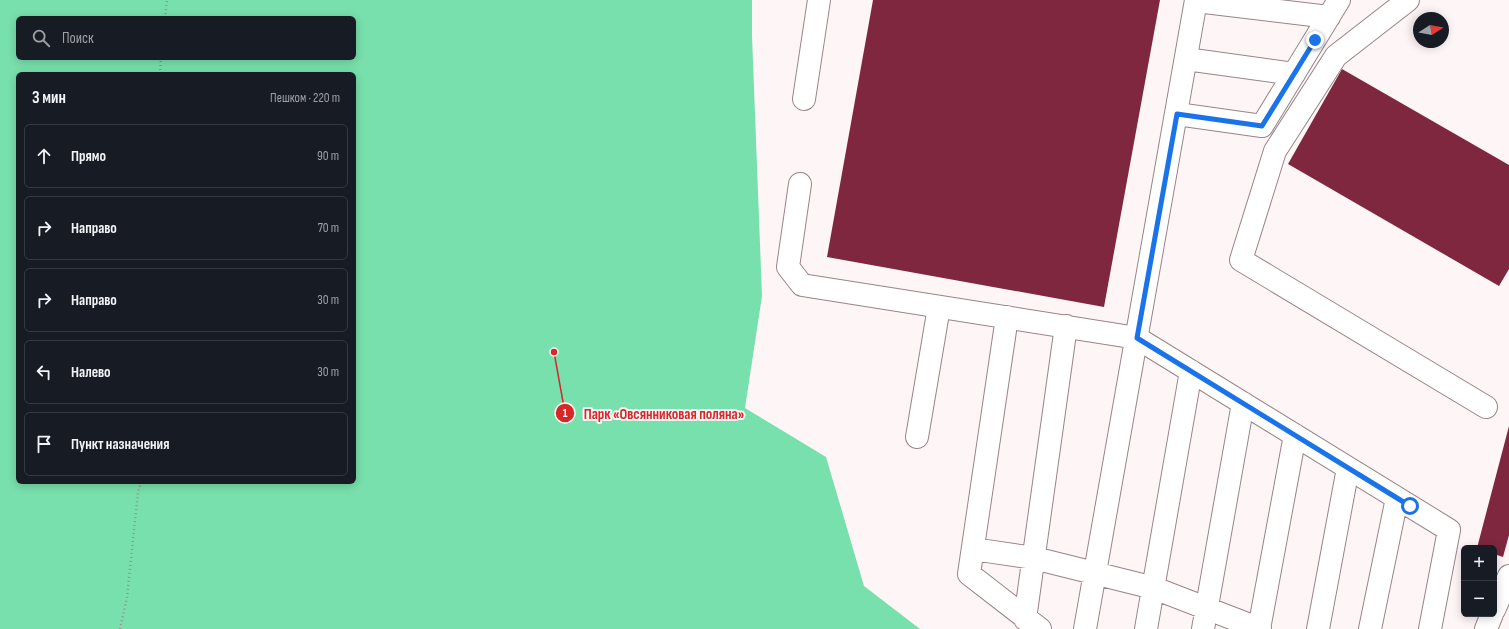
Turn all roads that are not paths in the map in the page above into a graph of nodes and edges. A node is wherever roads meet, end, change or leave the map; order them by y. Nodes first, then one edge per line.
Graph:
1 (819, 0) edge
2 (1408, 0) edge
3 (1196, 1) edge
4 (1334, 9) edge
5 (1186, 59) junction
6 (1294, 74) junction
7 (804, 99) dead end
8 (1177, 114) junction
9 (800, 184) dead end
10 (939, 306) junction
11 (1007, 317) junction
12 (1066, 326) junction
13 (1137, 338) junction
14 (1191, 370) junction
15 (1243, 403) junction
16 (1486, 408) dead end
17 (1295, 435) junction
18 (917, 437) dead end
19 (1348, 468) junction
20 (1396, 498) junction
21 (973, 549) junction
22 (1034, 558) junction
23 (1094, 574) junction
24 (1509, 576) edge
25 (1154, 588) junction
26 (1497, 603) edge
27 (1491, 617) edge
28 (1205, 619) edge
29 (1033, 624) edge
30 (1084, 629) edge
31 (1146, 629) edge
32 (1259, 629) edge
33 (1318, 629) edge
34 (1370, 629) edge
35 (1430, 629) edge
36 (1486, 629) edge

1 - 7 street
2 - 16 street
3 - 4 street
3 - 5 street
4 - 6 street
5 - 6 street
5 - 8 street
6 - 8 street
8 - 13 street
9 - 10 street
10 - 11 street
10 - 18 street
11 - 12 street
11 - 21 street
12 - 13 street
12 - 22 street
13 - 14 street
13 - 23 street
14 - 15 street
14 - 25 street
15 - 17 street
15 - 28 street
17 - 19 street
17 - 32 street
19 - 20 street
19 - 33 street
20 - 34 street
20 - 35 street
21 - 22 street
21 - 29 street
22 - 23 street
22 - 29 street
23 - 25 street
23 - 30 street
24 - 26 street
25 - 28 street
25 - 31 street
27 - 36 street
28 - 32 street

